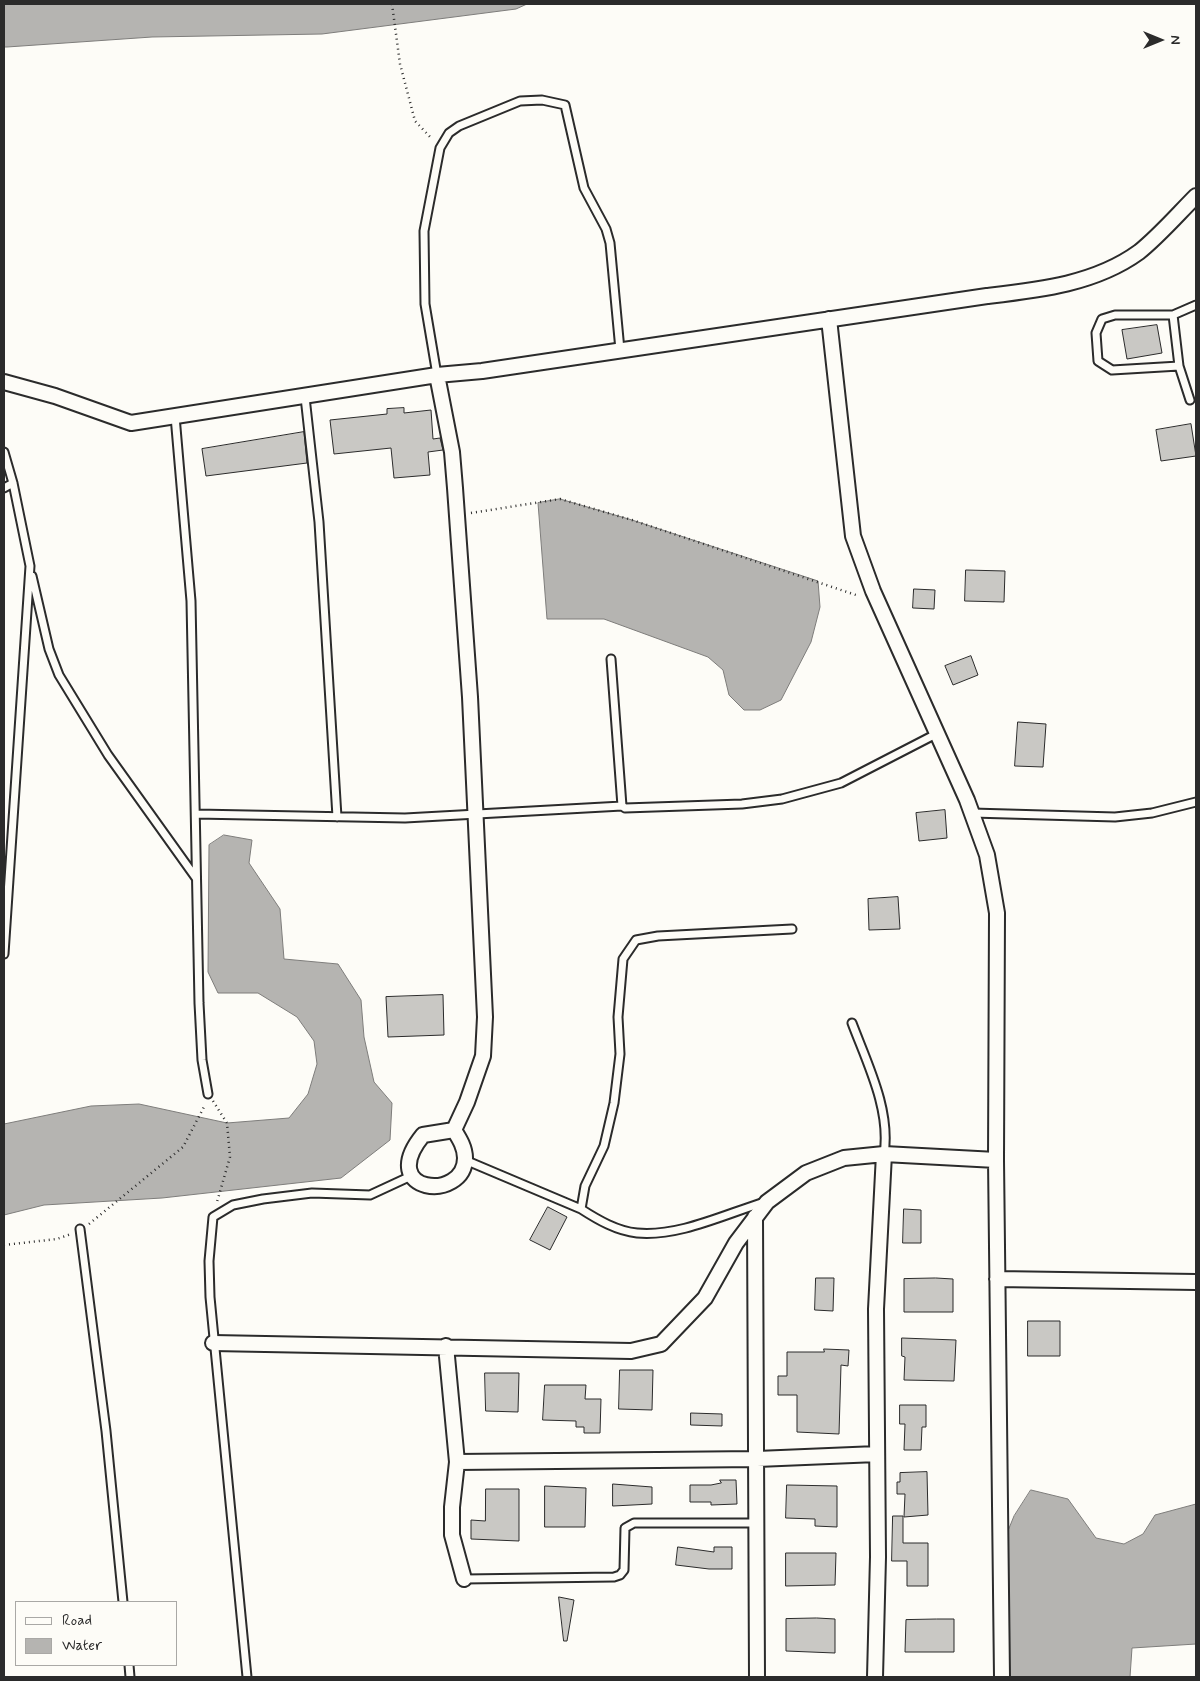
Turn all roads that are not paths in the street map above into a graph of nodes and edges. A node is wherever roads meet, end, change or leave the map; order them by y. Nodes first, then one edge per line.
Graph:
1 (1196, 196) edge
2 (1196, 305) edge
3 (1173, 314) junction
4 (829, 319) junction
5 (620, 350) junction
6 (1179, 366) junction
7 (437, 376) junction
8 (4, 382) edge
9 (305, 397) junction
10 (1190, 400) dead end
11 (175, 416) junction
12 (4, 452) edge
13 (13, 483) junction
14 (4, 488) edge
15 (30, 566) junction
16 (611, 659) dead end
17 (938, 733) junction
18 (1196, 802) edge
19 (622, 806) junction
20 (972, 813) junction
21 (196, 814) junction
22 (477, 814) junction
23 (337, 817) junction
24 (196, 878) junction
25 (792, 930) dead end
26 (4, 954) edge
27 (852, 1022) dead end
28 (208, 1094) road end
29 (454, 1130) junction
30 (884, 1154) junction
31 (465, 1160) junction
32 (996, 1160) junction
33 (411, 1176) junction
34 (767, 1202) junction
35 (581, 1209) junction
36 (755, 1217) junction
37 (80, 1229) road end
38 (997, 1278) junction
39 (1196, 1282) edge
40 (213, 1343) junction
41 (446, 1346) junction
42 (877, 1454) junction
43 (757, 1459) junction
44 (457, 1462) junction
45 (757, 1522) junction
46 (464, 1579) joint
47 (123, 1601) edge
48 (247, 1677) edge
49 (757, 1677) edge
50 (875, 1677) edge
51 (1002, 1677) edge

1 - 4 street
2 - 3 lane
3 - 6 lane
3 - 6 lane
4 - 5 street
4 - 17 street
5 - 7 street
5 - 7 lane
6 - 10 lane
7 - 9 street
7 - 22 street
8 - 11 street
9 - 11 street
9 - 23 lane
11 - 21 lane
12 - 13 lane
13 - 14 lane
13 - 15 lane
15 - 24 lane
15 - 26 lane
16 - 19 lane
17 - 19 lane
17 - 20 street
18 - 20 lane
19 - 22 lane
20 - 32 street
21 - 23 lane
21 - 24 lane
22 - 23 lane
22 - 29 street
24 - 28 lane
25 - 35 lane
27 - 30 lane
29 - 31 street
29 - 33 street
30 - 32 street
30 - 34 street
30 - 42 street
31 - 33 street
31 - 35 lane
32 - 38 street
33 - 40 lane
34 - 35 lane
34 - 36 street
36 - 41 street
36 - 43 street
37 - 47 lane
38 - 39 street
38 - 51 street
40 - 41 street
40 - 48 lane
41 - 44 street
42 - 43 street
42 - 50 street
43 - 44 street
43 - 45 street
44 - 46 street
45 - 46 lane
45 - 49 street

